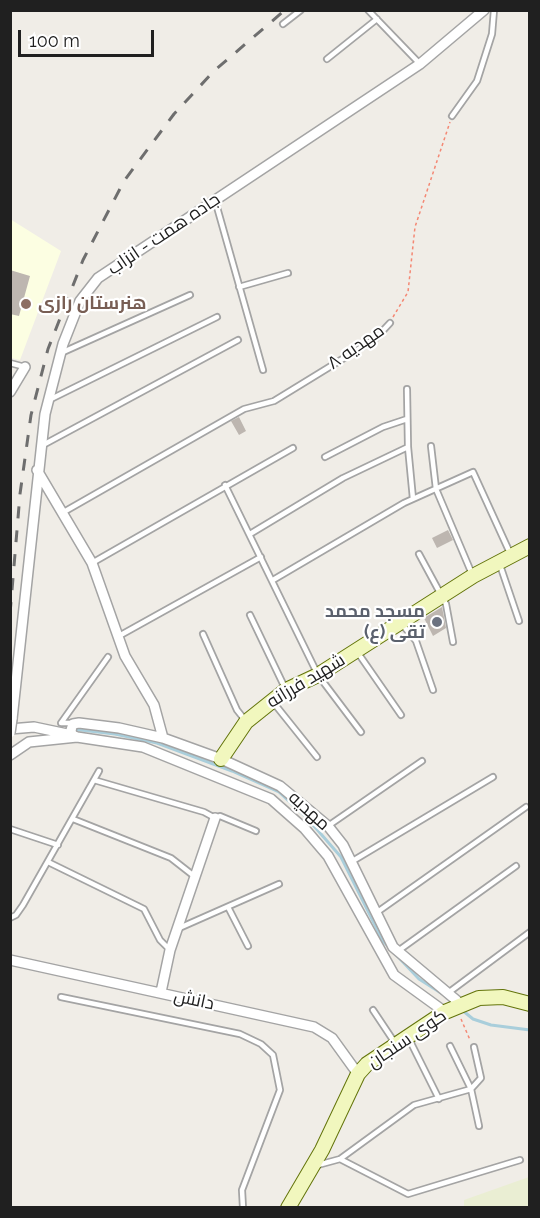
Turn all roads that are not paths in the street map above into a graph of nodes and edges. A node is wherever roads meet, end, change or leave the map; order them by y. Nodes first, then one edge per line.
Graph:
1 (301, 10) edge
2 (368, 10) edge
3 (484, 10) edge
4 (494, 10) edge
5 (377, 19) junction
6 (283, 24) dead end
7 (327, 59) dead end
8 (420, 64) junction
9 (452, 116) road end
10 (215, 200) junction
11 (288, 273) dead end
12 (239, 287) junction
13 (190, 295) dead end
14 (217, 317) dead end
15 (390, 323) road end
16 (238, 340) dead end
17 (61, 353) junction
18 (10, 363) edge
19 (25, 367) joint
20 (263, 370) dead end
21 (407, 388) dead end
22 (10, 392) edge
23 (49, 400) junction
24 (407, 419) junction
25 (41, 446) junction
26 (431, 446) dead end
27 (408, 447) junction
28 (293, 448) dead end
29 (326, 458) dead end
30 (37, 470) junction
31 (225, 485) junction
32 (436, 489) junction
33 (413, 499) junction
34 (62, 513) junction
35 (250, 534) junction
36 (530, 546) edge
37 (419, 554) dead end
38 (261, 557) junction
39 (505, 559) junction
40 (92, 563) junction
41 (473, 576) junction
42 (273, 580) junction
43 (441, 596) junction
44 (250, 615) dead end
45 (519, 621) dead end
46 (400, 622) junction
47 (203, 634) dead end
48 (118, 636) junction
49 (453, 642) dead end
50 (355, 650) junction
51 (108, 657) dead end
52 (318, 675) junction
53 (286, 690) junction
54 (433, 690) dead end
55 (271, 700) junction
56 (401, 715) dead end
57 (246, 722) junction
58 (78, 724) junction
59 (11, 727) edge
60 (361, 732) dead end
61 (75, 736) junction
62 (163, 738) junction
63 (10, 755) edge
64 (317, 757) dead end
65 (221, 759) junction
66 (422, 761) dead end
67 (99, 771) dead end
68 (214, 775) junction
69 (493, 777) dead end
70 (94, 780) junction
71 (526, 807) dead end
72 (215, 818) junction
73 (73, 819) junction
74 (328, 826) junction
75 (10, 829) edge
76 (256, 831) dead end
77 (58, 844) junction
78 (48, 862) junction
79 (351, 862) junction
80 (516, 866) dead end
81 (195, 877) junction
82 (279, 884) dead end
83 (228, 907) junction
84 (376, 913) junction
85 (10, 918) edge
86 (177, 929) junction
87 (530, 932) edge
88 (248, 946) dead end
89 (170, 950) junction
90 (398, 951) junction
91 (10, 960) edge
92 (161, 992) junction
93 (448, 993) junction
94 (61, 997) dead end
95 (530, 1004) edge
96 (456, 1007) junction
97 (373, 1010) dead end
98 (402, 1040) junction
99 (450, 1046) dead end
100 (474, 1047) road end
101 (358, 1074) junction
102 (471, 1089) junction
103 (439, 1099) junction
104 (479, 1126) dead end
105 (340, 1159) junction
106 (520, 1160) dead end
107 (312, 1167) junction
108 (289, 1207) edge
109 (243, 1208) edge

1 - 6 lane
2 - 5 lane
3 - 8 street, جاده همت - انزاب
4 - 9 lane
5 - 7 lane
5 - 8 lane
8 - 10 street, جاده همت - انزاب
10 - 12 lane
10 - 17 street, جاده همت - انزاب
11 - 12 lane
12 - 20 lane
13 - 17 lane
14 - 23 lane
15 - 34 lane, مهدیه ۸
16 - 25 lane
17 - 23 street, جاده همت - انزاب
18 - 19 lane
19 - 22 street
21 - 24 lane
23 - 25 street, جاده همت - انزاب
24 - 27 lane
24 - 29 lane
25 - 30 street, جاده همت - انزاب
26 - 32 lane
27 - 33 lane
27 - 35 lane
28 - 31 lane
30 - 34 street
30 - 59 street, جاده همت - انزاب
31 - 35 lane
31 - 40 lane
32 - 33 lane
32 - 39 lane
32 - 41 lane
33 - 42 lane
34 - 40 street
35 - 38 lane
36 - 39 street, شهید فرزانه
37 - 43 lane
38 - 42 lane
38 - 48 lane
39 - 41 street, شهید فرزانه
39 - 45 lane
40 - 48 street
41 - 43 street, شهید فرزانه
42 - 52 lane
43 - 46 street, شهید فرزانه
43 - 49 lane
44 - 53 lane
46 - 50 street, شهید فرزانه
46 - 54 lane
47 - 57 lane
48 - 62 street
50 - 52 street, شهید فرزانه
50 - 56 lane
51 - 58 lane
52 - 53 street, شهید فرزانه
52 - 60 lane
53 - 55 street, شهید فرزانه
55 - 57 street, شهید فرزانه
55 - 64 lane
57 - 65 street, شهید فرزانه
58 - 61 street
58 - 62 street, مهدیه
59 - 61 street
61 - 63 street
61 - 68 street
62 - 65 street, مهدیه
65 - 68 street
65 - 74 street, مهدیه
66 - 74 lane
67 - 70 lane
68 - 96 street
69 - 79 lane
70 - 72 lane
70 - 73 lane
71 - 84 lane
72 - 76 lane
72 - 81 street
73 - 77 lane
73 - 81 lane
74 - 79 street, مهدیه
75 - 77 lane
77 - 78 lane
78 - 85 lane
78 - 89 lane
79 - 84 street, مهدیه
80 - 90 lane
81 - 86 street
82 - 83 lane
83 - 86 lane
83 - 88 lane
84 - 90 street, مهدیه
86 - 89 street
87 - 93 lane
89 - 92 street
90 - 93 street, مهدیه
91 - 92 street, دانش
92 - 101 street, دانش
93 - 96 street, مهدیه
94 - 109 lane
95 - 96 street, کوی سنجان
96 - 98 street, کوی سنجان
97 - 98 lane
98 - 101 street, کوی سنجان
98 - 103 lane
99 - 102 lane
100 - 102 lane
101 - 107 street, کوی سنجان
102 - 103 lane
102 - 104 lane
103 - 105 lane
105 - 106 lane
105 - 107 lane
107 - 108 street, کوی سنجان

